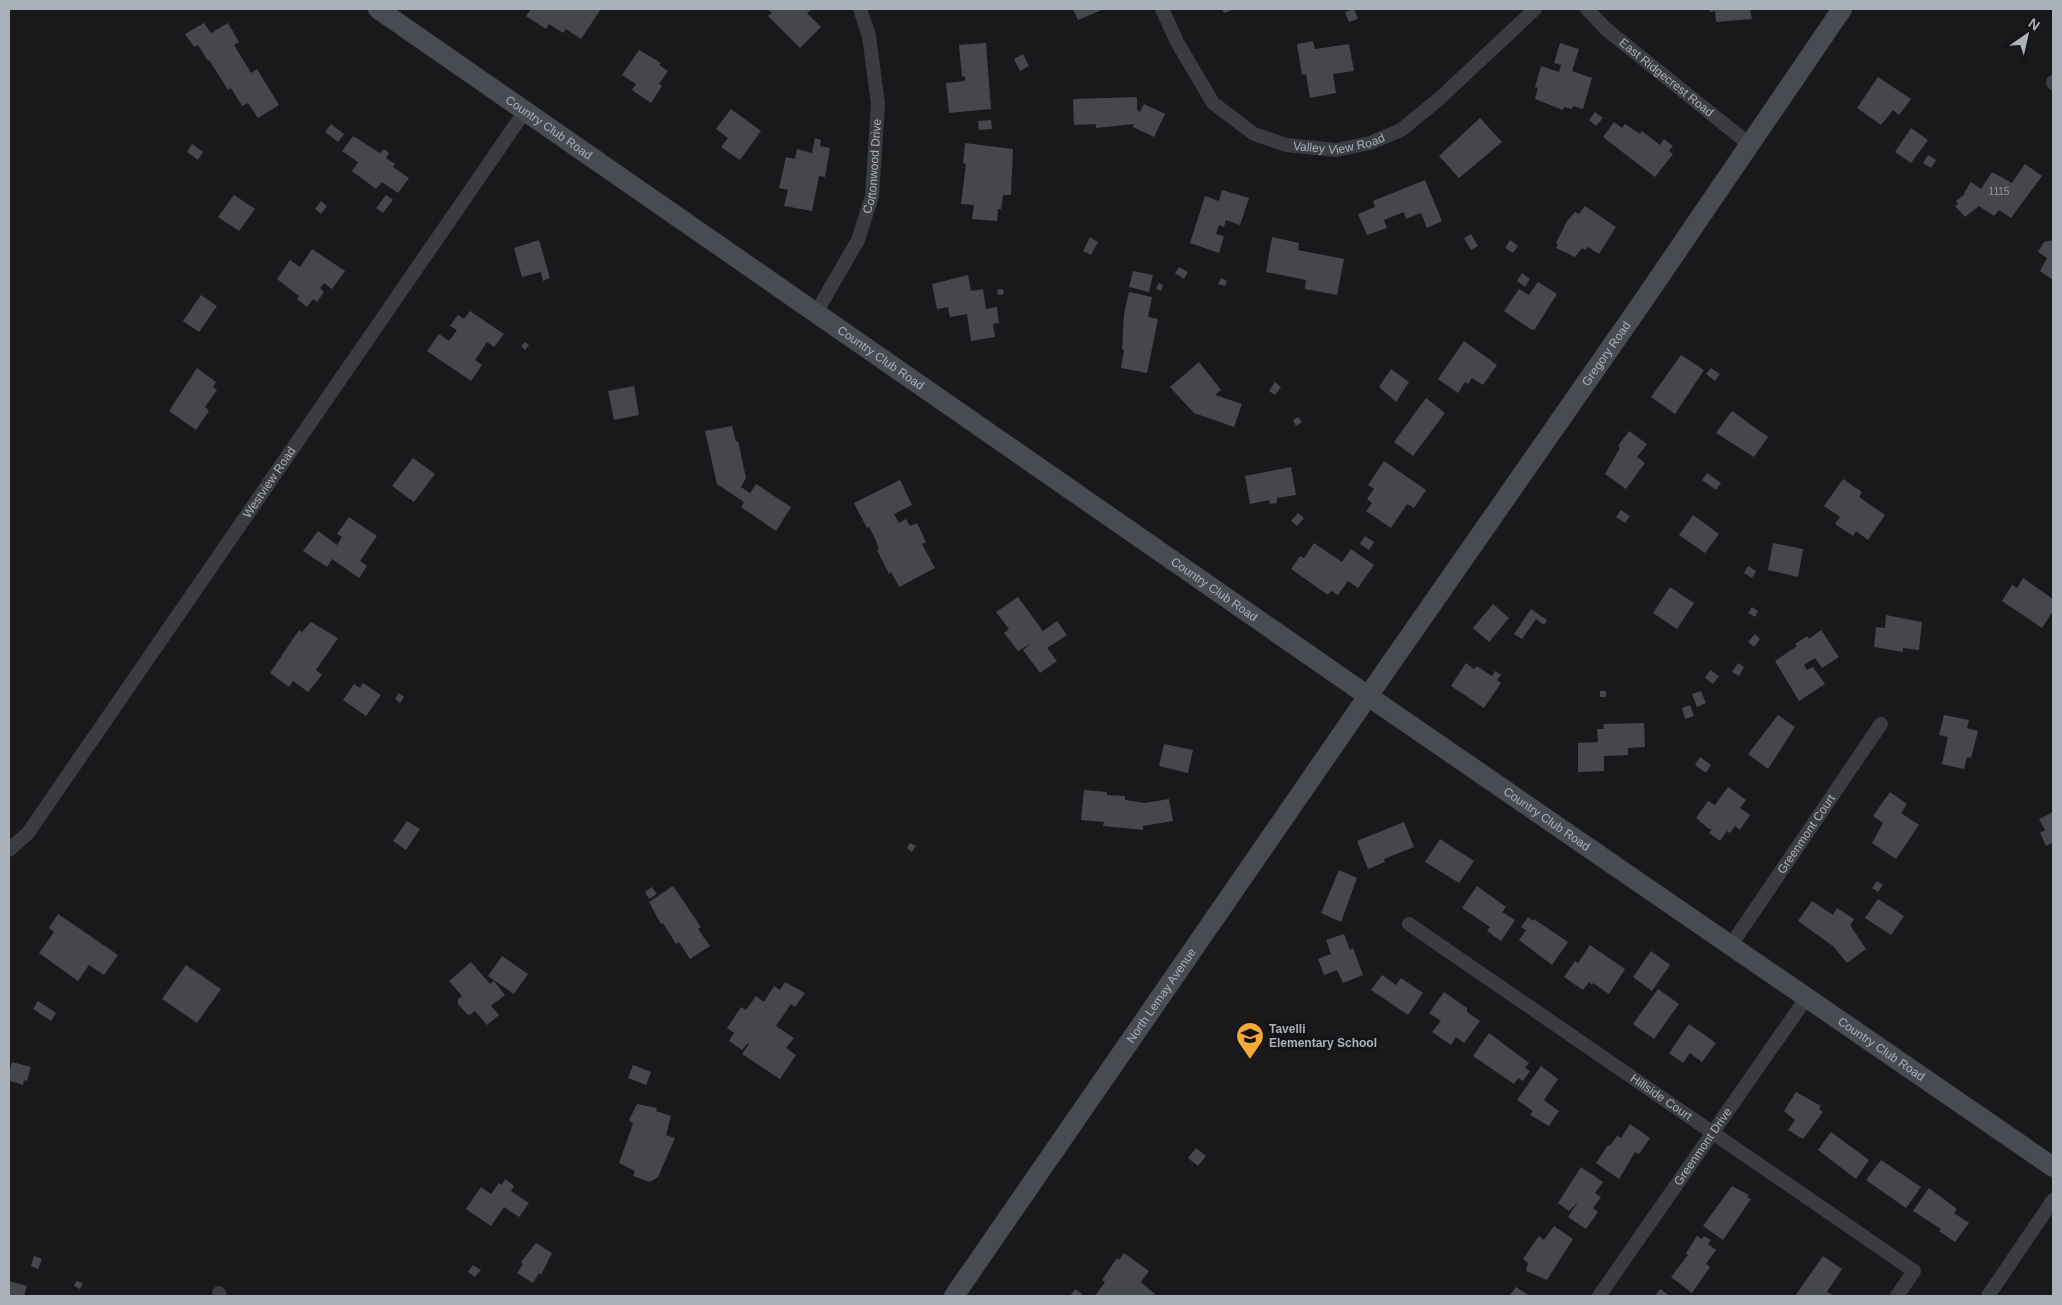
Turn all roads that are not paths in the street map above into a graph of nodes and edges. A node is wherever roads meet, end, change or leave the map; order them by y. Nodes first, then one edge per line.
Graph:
1 (378, 9) edge
2 (860, 9) edge
3 (1162, 9) edge
4 (1535, 9) edge
5 (1587, 9) edge
6 (1842, 9) edge
7 (525, 111) junction
8 (1749, 144) junction
9 (816, 313) junction
10 (1368, 696) junction
11 (1881, 724) dead end
12 (9, 850) edge
13 (1409, 924) dead end
14 (1730, 945) junction
15 (1807, 997) junction
16 (1713, 1133) junction
17 (2053, 1166) edge
18 (2053, 1200) edge
19 (954, 1296) edge
20 (1599, 1296) edge
21 (1897, 1296) edge
22 (1988, 1296) edge

1 - 7 street, Country Club Road
2 - 9 street, Cottonwood Drive
3 - 4 street, Valley View Road
5 - 8 street, East Ridgecrest Road
6 - 8 street, Gregory Road
7 - 9 street, Country Club Road
7 - 12 street, Westview Road
8 - 10 street, Gregory Road
9 - 10 street, Country Club Road
10 - 14 street, Country Club Road
10 - 19 street, North Lemay Avenue
11 - 14 street, Greenmont Court
13 - 16 street, Hillside Court
14 - 15 street, Country Club Road
15 - 16 street, Greenmont Drive
15 - 17 street, Country Club Road
16 - 20 street, Greenmont Drive
16 - 21 street, Hillside Court
18 - 22 street

